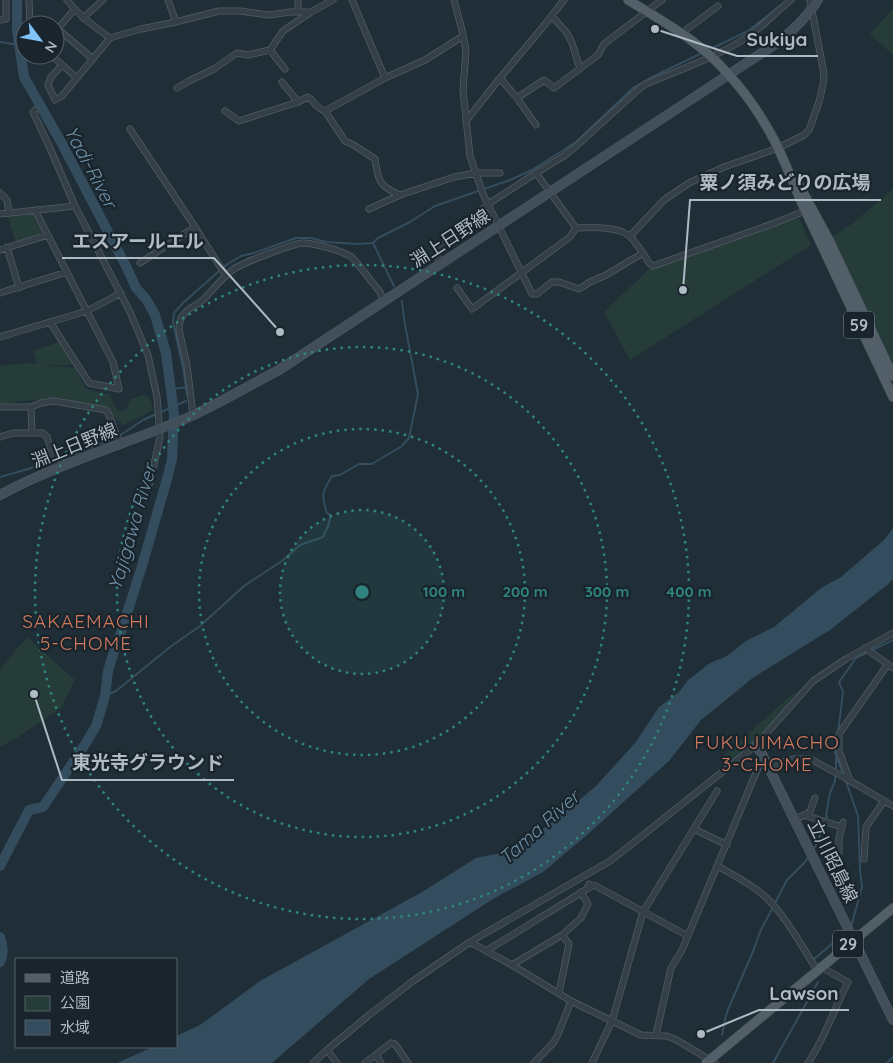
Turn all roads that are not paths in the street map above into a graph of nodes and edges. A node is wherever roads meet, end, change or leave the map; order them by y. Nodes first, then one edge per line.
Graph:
1 (6, 0) edge
2 (29, 0) edge
3 (67, 0) edge
4 (103, 0) edge
5 (168, 0) edge
6 (298, 0) edge
7 (333, 0) edge
8 (352, 0) edge
9 (454, 0) edge
10 (564, 0) edge
11 (628, 0) edge
12 (662, 0) edge
13 (791, 0) edge
14 (818, 0) edge
15 (811, 5) edge
16 (718, 6) dead end
17 (74, 10) junction
18 (298, 12) junction
19 (311, 12) junction
20 (647, 12) junction
21 (30, 15) edge
22 (552, 16) junction
23 (83, 18) junction
24 (0, 20) edge
25 (65, 20) edge
26 (176, 22) junction
27 (682, 33) junction
28 (463, 36) junction
29 (65, 38) edge
30 (110, 38) junction
31 (270, 50) junction
32 (711, 56) junction
33 (93, 60) junction
34 (62, 65) joint
35 (286, 69) dead end
36 (580, 69) junction
37 (729, 74) junction
38 (77, 78) junction
39 (385, 78) junction
40 (500, 78) junction
41 (282, 82) dead end
42 (177, 88) dead end
43 (517, 98) junction
44 (298, 102) junction
45 (35, 110) dead end
46 (224, 111) dead end
47 (325, 111) junction
48 (466, 121) junction
49 (536, 125) dead end
50 (130, 129) dead end
51 (778, 148) junction
52 (476, 173) junction
53 (500, 173) dead end
54 (536, 173) junction
55 (550, 192) junction
56 (0, 193) edge
57 (400, 195) junction
58 (488, 204) junction
59 (75, 206) junction
60 (369, 209) dead end
61 (35, 210) junction
62 (806, 211) junction
63 (9, 213) junction
64 (0, 214) edge
65 (498, 226) junction
66 (195, 227) junction
67 (576, 228) junction
68 (48, 235) junction
69 (630, 236) junction
70 (7, 248) junction
71 (0, 250) edge
72 (643, 253) junction
73 (140, 263) dead end
74 (439, 264) junction
75 (223, 271) junction
76 (67, 272) junction
77 (521, 273) junction
78 (19, 288) junction
79 (457, 288) dead end
80 (120, 293) junction
81 (0, 294) edge
82 (384, 301) junction
83 (86, 311) junction
84 (50, 322) junction
85 (0, 337) edge
86 (893, 376) edge
87 (893, 397) edge
88 (31, 407) junction
89 (0, 408) edge
90 (193, 415) junction
91 (161, 428) junction
92 (32, 433) junction
93 (0, 437) edge
94 (120, 444) junction
95 (57, 468) junction
96 (150, 483) dead end
97 (0, 496) edge
98 (893, 633) edge
99 (868, 650) junction
100 (890, 666) edge
101 (756, 744) junction
102 (763, 756) junction
103 (768, 766) junction
104 (846, 779) junction
105 (717, 791) dead end
106 (815, 798) dead end
107 (884, 801) junction
108 (893, 806) edge
109 (804, 815) junction
110 (794, 820) junction
111 (694, 829) junction
112 (727, 845) junction
113 (841, 849) dead end
114 (864, 859) dead end
115 (718, 866) junction
116 (581, 892) junction
117 (893, 908) edge
118 (643, 912) junction
119 (850, 933) junction
120 (562, 935) junction
121 (688, 936) junction
122 (470, 942) junction
123 (486, 951) junction
124 (512, 965) junction
125 (819, 969) junction
126 (559, 993) junction
127 (571, 1001) junction
128 (893, 1020) edge
129 (612, 1021) junction
130 (656, 1035) junction
131 (328, 1052) dead end
132 (376, 1055) junction
133 (710, 1062) edge
134 (313, 1063) edge
135 (337, 1063) edge
136 (364, 1063) edge
137 (381, 1063) edge
138 (408, 1063) edge
139 (534, 1063) edge
140 (592, 1063) edge
141 (808, 1063) edge

1 - 24 street
2 - 21 street
3 - 17 street
4 - 23 street
5 - 26 street
6 - 18 street
7 - 19 street
8 - 39 street
9 - 28 street
10 - 22 street
11 - 20 main road, 59
12 - 20 street
13 - 32 street
14 - 15 main road, 淵上日野線
15 - 37 main road, 淵上日野線
15 - 51 street
16 - 27 street
17 - 23 street
17 - 25 street
18 - 19 street
18 - 26 street
19 - 31 street
20 - 27 main road, 59
20 - 36 street
22 - 36 street
22 - 40 street
23 - 30 street
26 - 30 street
27 - 32 main road, 59
28 - 39 street
28 - 48 street
29 - 33 street
30 - 33 street
31 - 35 street
31 - 42 street
32 - 37 main road, 59
32 - 54 street
33 - 38 street
34 - 38 street
34 - 38 street
36 - 43 street
37 - 51 main road, 59
37 - 55 main road, 淵上日野線
39 - 47 street
40 - 43 street
40 - 48 street
41 - 44 street
43 - 49 street
44 - 46 street
44 - 47 street
45 - 59 street
47 - 57 street
48 - 52 street
50 - 66 street
51 - 62 main road, 59
51 - 69 street
51 - 86 main road, 59
52 - 53 street
52 - 57 street
52 - 58 street
54 - 55 street
54 - 58 street
55 - 65 main road, 淵上日野線
55 - 67 street
56 - 63 street
57 - 60 street
58 - 65 street
58 - 74 street
59 - 61 street
59 - 80 street
61 - 63 street
61 - 68 street
62 - 72 street
62 - 87 main road, 59
63 - 64 street
65 - 74 main road, 淵上日野線
65 - 77 street
66 - 73 street
66 - 75 street
67 - 69 street
67 - 77 street
68 - 70 street
68 - 76 street
69 - 72 street
70 - 71 street
70 - 78 street
72 - 77 street
74 - 82 main road, 淵上日野線
75 - 82 street
75 - 90 street
76 - 78 street
76 - 83 street
77 - 79 street
78 - 81 street
80 - 83 street
80 - 91 street
82 - 90 main road, 淵上日野線
83 - 84 street
83 - 84 street
84 - 85 street
88 - 89 street
88 - 92 street
88 - 94 street
90 - 91 main road, 淵上日野線
91 - 94 main road, 淵上日野線
91 - 96 street
92 - 93 street
92 - 95 street
94 - 95 main road, 淵上日野線
95 - 97 main road, 淵上日野線
98 - 99 street
99 - 100 street
99 - 101 street
100 - 104 street
101 - 102 main road, 立川昭島線
101 - 122 street
102 - 103 main road, 立川昭島線
102 - 112 street
103 - 104 street
103 - 110 main road, 立川昭島線
104 - 107 street
105 - 111 street
106 - 109 street
107 - 108 street
107 - 114 street
109 - 110 street
109 - 113 street
110 - 119 main road, 立川昭島線
111 - 112 street
111 - 118 street
112 - 115 street
115 - 121 street
115 - 125 street
116 - 118 street
116 - 120 street
116 - 123 street
117 - 119 main road, 29
118 - 121 street
118 - 129 street
119 - 125 main road, 29
119 - 128 main road, 立川昭島線
120 - 124 street
120 - 126 street
121 - 130 street
122 - 123 street
122 - 134 street
123 - 124 street
124 - 126 street
125 - 133 main road, 29
125 - 141 street
126 - 127 street
127 - 129 street
127 - 139 street
129 - 130 street
129 - 140 street
130 - 133 street
131 - 135 street
132 - 136 street
132 - 137 street
132 - 138 street

